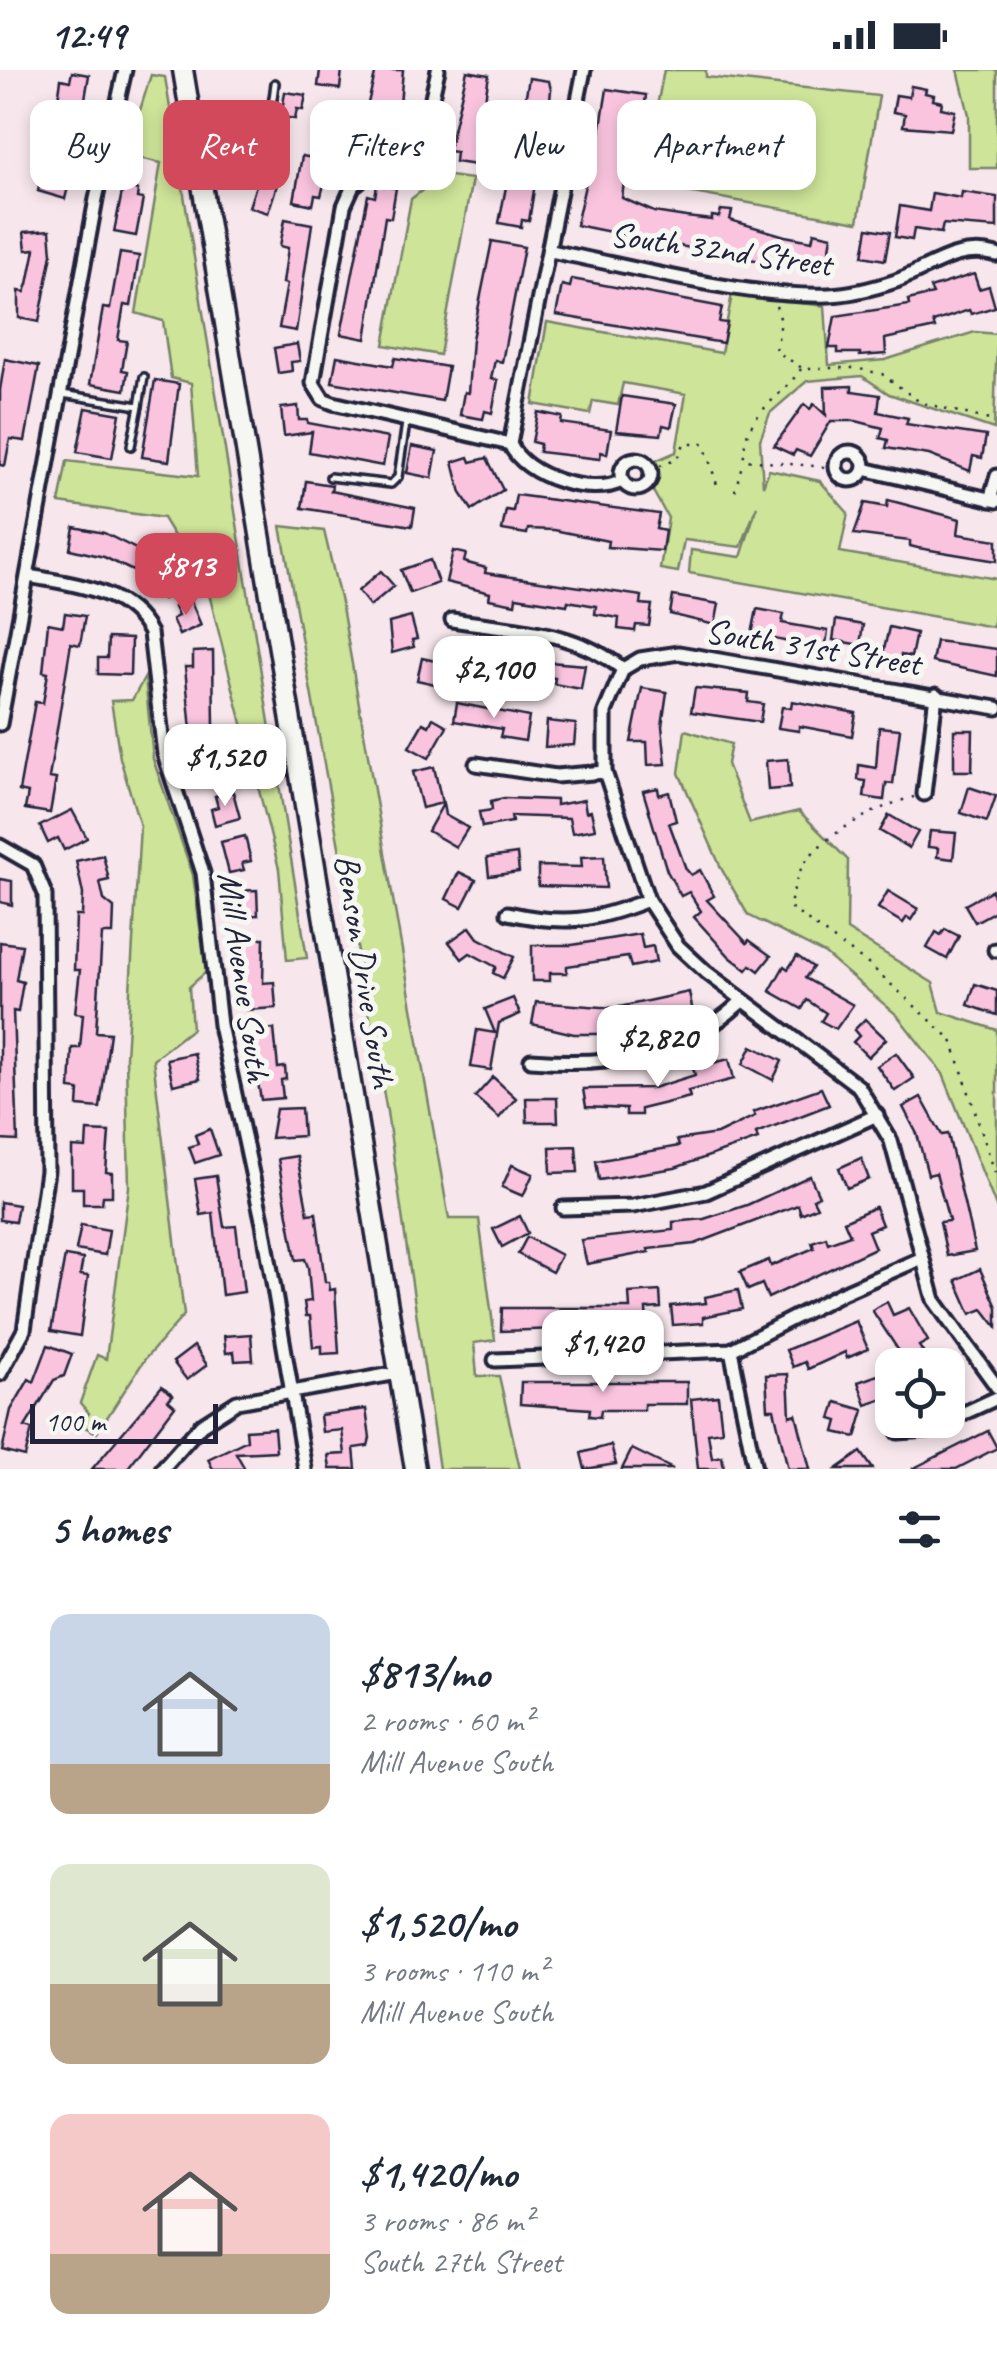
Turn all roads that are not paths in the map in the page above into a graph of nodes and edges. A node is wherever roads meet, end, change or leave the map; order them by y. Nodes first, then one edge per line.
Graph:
1 (125, 70) edge
2 (183, 70) edge
3 (438, 70) edge
4 (584, 70) edge
5 (274, 83) dead end
6 (188, 100) edge
7 (272, 100) edge
8 (203, 190) edge
9 (550, 251) junction
10 (997, 255) edge
11 (144, 377) dead end
12 (62, 394) junction
13 (139, 406) junction
14 (406, 420) junction
15 (510, 444) junction
16 (131, 446) dead end
17 (864, 469) junction
18 (997, 476) edge
19 (330, 477) dead end
20 (622, 481) junction
21 (993, 500) edge
22 (30, 576) junction
23 (452, 620) dead end
24 (623, 669) junction
25 (936, 695) junction
26 (997, 708) edge
27 (0, 724) edge
28 (476, 764) dead end
29 (605, 772) junction
30 (924, 794) road end
31 (0, 846) edge
32 (648, 900) junction
33 (508, 913) dead end
34 (741, 1002) junction
35 (531, 1060) dead end
36 (877, 1114) junction
37 (563, 1208) dead end
38 (920, 1260) junction
39 (731, 1350) junction
40 (495, 1360) dead end
41 (398, 1373) junction
42 (0, 1374) edge
43 (997, 1387) edge
44 (293, 1393) junction
45 (997, 1398) edge
46 (965, 1413) edge
47 (162, 1469) edge
48 (305, 1469) edge
49 (414, 1469) edge
50 (755, 1469) edge

1 - 12 street
2 - 6 main road, Benson Drive South
3 - 14 street
4 - 9 street
5 - 7 lane
8 - 41 main road, Benson Drive South
9 - 10 street, South 32nd Street
9 - 15 street
11 - 13 lane
12 - 13 lane
12 - 22 street
13 - 16 lane
14 - 15 street
14 - 19 lane
15 - 20 street
17 - 17 street
17 - 21 street
18 - 21 street
20 - 20 street
22 - 27 street
22 - 44 street, Mill Avenue South
23 - 24 street
24 - 25 street, South 31st Street
24 - 29 street
25 - 26 street, South 31st Street
25 - 30 street
28 - 29 street
29 - 32 street
31 - 42 street
32 - 33 street
32 - 34 street
34 - 35 street
34 - 36 street
36 - 37 street
36 - 38 street
38 - 39 street
38 - 43 street
39 - 40 street
39 - 50 street
41 - 44 street
41 - 49 main road, Benson Drive South
44 - 47 street
44 - 48 street, Mill Avenue South
45 - 46 street

